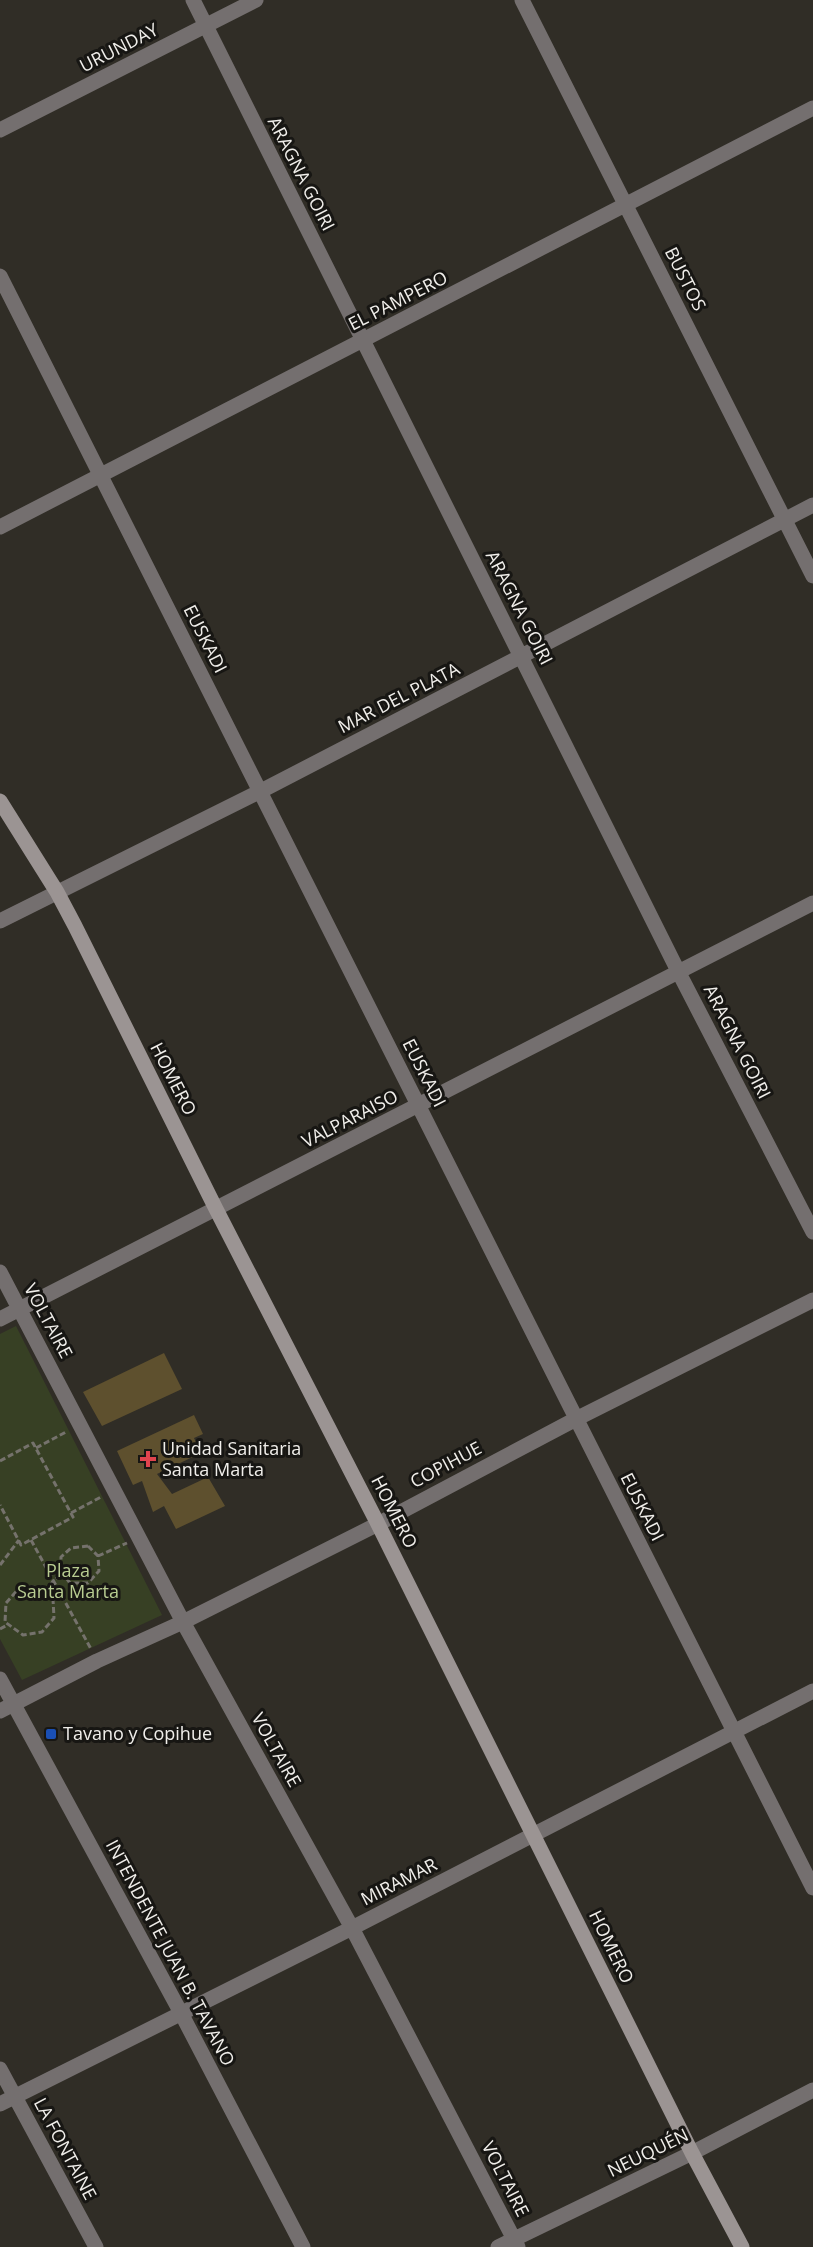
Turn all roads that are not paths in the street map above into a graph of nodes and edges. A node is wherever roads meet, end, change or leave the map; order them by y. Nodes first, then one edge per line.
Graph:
1 (193, 0) edge
2 (256, 0) edge
3 (522, 0) edge
4 (206, 26) junction
5 (813, 108) edge
6 (0, 130) edge
7 (626, 205) junction
8 (0, 276) edge
9 (363, 341) junction
10 (100, 476) junction
11 (813, 506) edge
12 (785, 520) junction
13 (0, 527) edge
14 (813, 576) edge
15 (522, 657) junction
16 (261, 791) junction
17 (0, 801) edge
18 (57, 892) junction
19 (813, 903) edge
20 (0, 921) edge
21 (678, 971) junction
22 (418, 1106) junction
23 (216, 1209) junction
24 (813, 1232) edge
25 (0, 1272) edge
26 (813, 1300) edge
27 (19, 1309) junction
28 (0, 1320) edge
29 (576, 1419) junction
30 (378, 1524) junction
31 (183, 1622) junction
32 (0, 1679) edge
33 (813, 1691) edge
34 (7, 1708) edge
35 (734, 1732) junction
36 (534, 1835) junction
37 (813, 1888) edge
38 (352, 1928) junction
39 (181, 2013) junction
40 (0, 2068) edge
41 (813, 2090) edge
42 (15, 2097) junction
43 (0, 2104) edge
44 (692, 2153) junction
45 (516, 2243) edge
46 (96, 2247) edge
47 (303, 2247) edge
48 (498, 2247) edge
49 (742, 2247) edge

1 - 4 street, ARAGNA GOIRI
2 - 4 street, URUNDAY
3 - 7 street, BUSTOS
4 - 6 street, URUNDAY
4 - 9 street, ARAGNA GOIRI
5 - 7 street, EL PAMPERO
7 - 9 street, EL PAMPERO
7 - 12 street, BUSTOS
8 - 10 street, EUSKADI
9 - 10 street, EL PAMPERO
9 - 15 street, ARAGNA GOIRI
10 - 13 street, EL PAMPERO
10 - 16 street, EUSKADI
11 - 12 street, MAR DEL PLATA
12 - 14 street, BUSTOS
12 - 15 street, MAR DEL PLATA
15 - 16 street, MAR DEL PLATA
15 - 21 street, ARAGNA GOIRI
16 - 18 street, MAR DEL PLATA
16 - 22 street, EUSKADI
17 - 18 main road, HOMERO
18 - 20 street, MAR DEL PLATA
18 - 23 main road, HOMERO
19 - 21 street, VALPARAISO
21 - 22 street, VALPARAISO
21 - 24 street, ARAGNA GOIRI
22 - 23 street, VALPARAISO
22 - 29 street, EUSKADI
23 - 27 street, VALPARAISO
23 - 30 main road, HOMERO
25 - 27 street, VOLTAIRE
26 - 29 street, COPIHUE
27 - 28 street, VALPARAISO
27 - 31 street, VOLTAIRE
29 - 30 street, COPIHUE
29 - 35 street, EUSKADI
30 - 31 street, COPIHUE
30 - 36 main road, HOMERO
31 - 34 street, COPIHUE
31 - 38 street, VOLTAIRE
32 - 34 street, INTENDENTE JUAN B. TAVANO
33 - 35 street, MIRAMAR
34 - 39 street, INTENDENTE JUAN B. TAVANO
35 - 36 street, MIRAMAR
35 - 37 street, EUSKADI
36 - 38 street, MIRAMAR
36 - 44 main road, HOMERO
38 - 39 street, MIRAMAR
38 - 45 street, VOLTAIRE
39 - 42 street, MIRAMAR
39 - 47 street, INTENDENTE JUAN B. TAVANO
40 - 42 street, LA FONTAINE
41 - 44 street, NEUQUÉN
42 - 43 street, MIRAMAR
42 - 46 street, LA FONTAINE
44 - 45 street, NEUQUÉN
44 - 49 main road, HOMERO
45 - 48 street, NEUQUÉN

